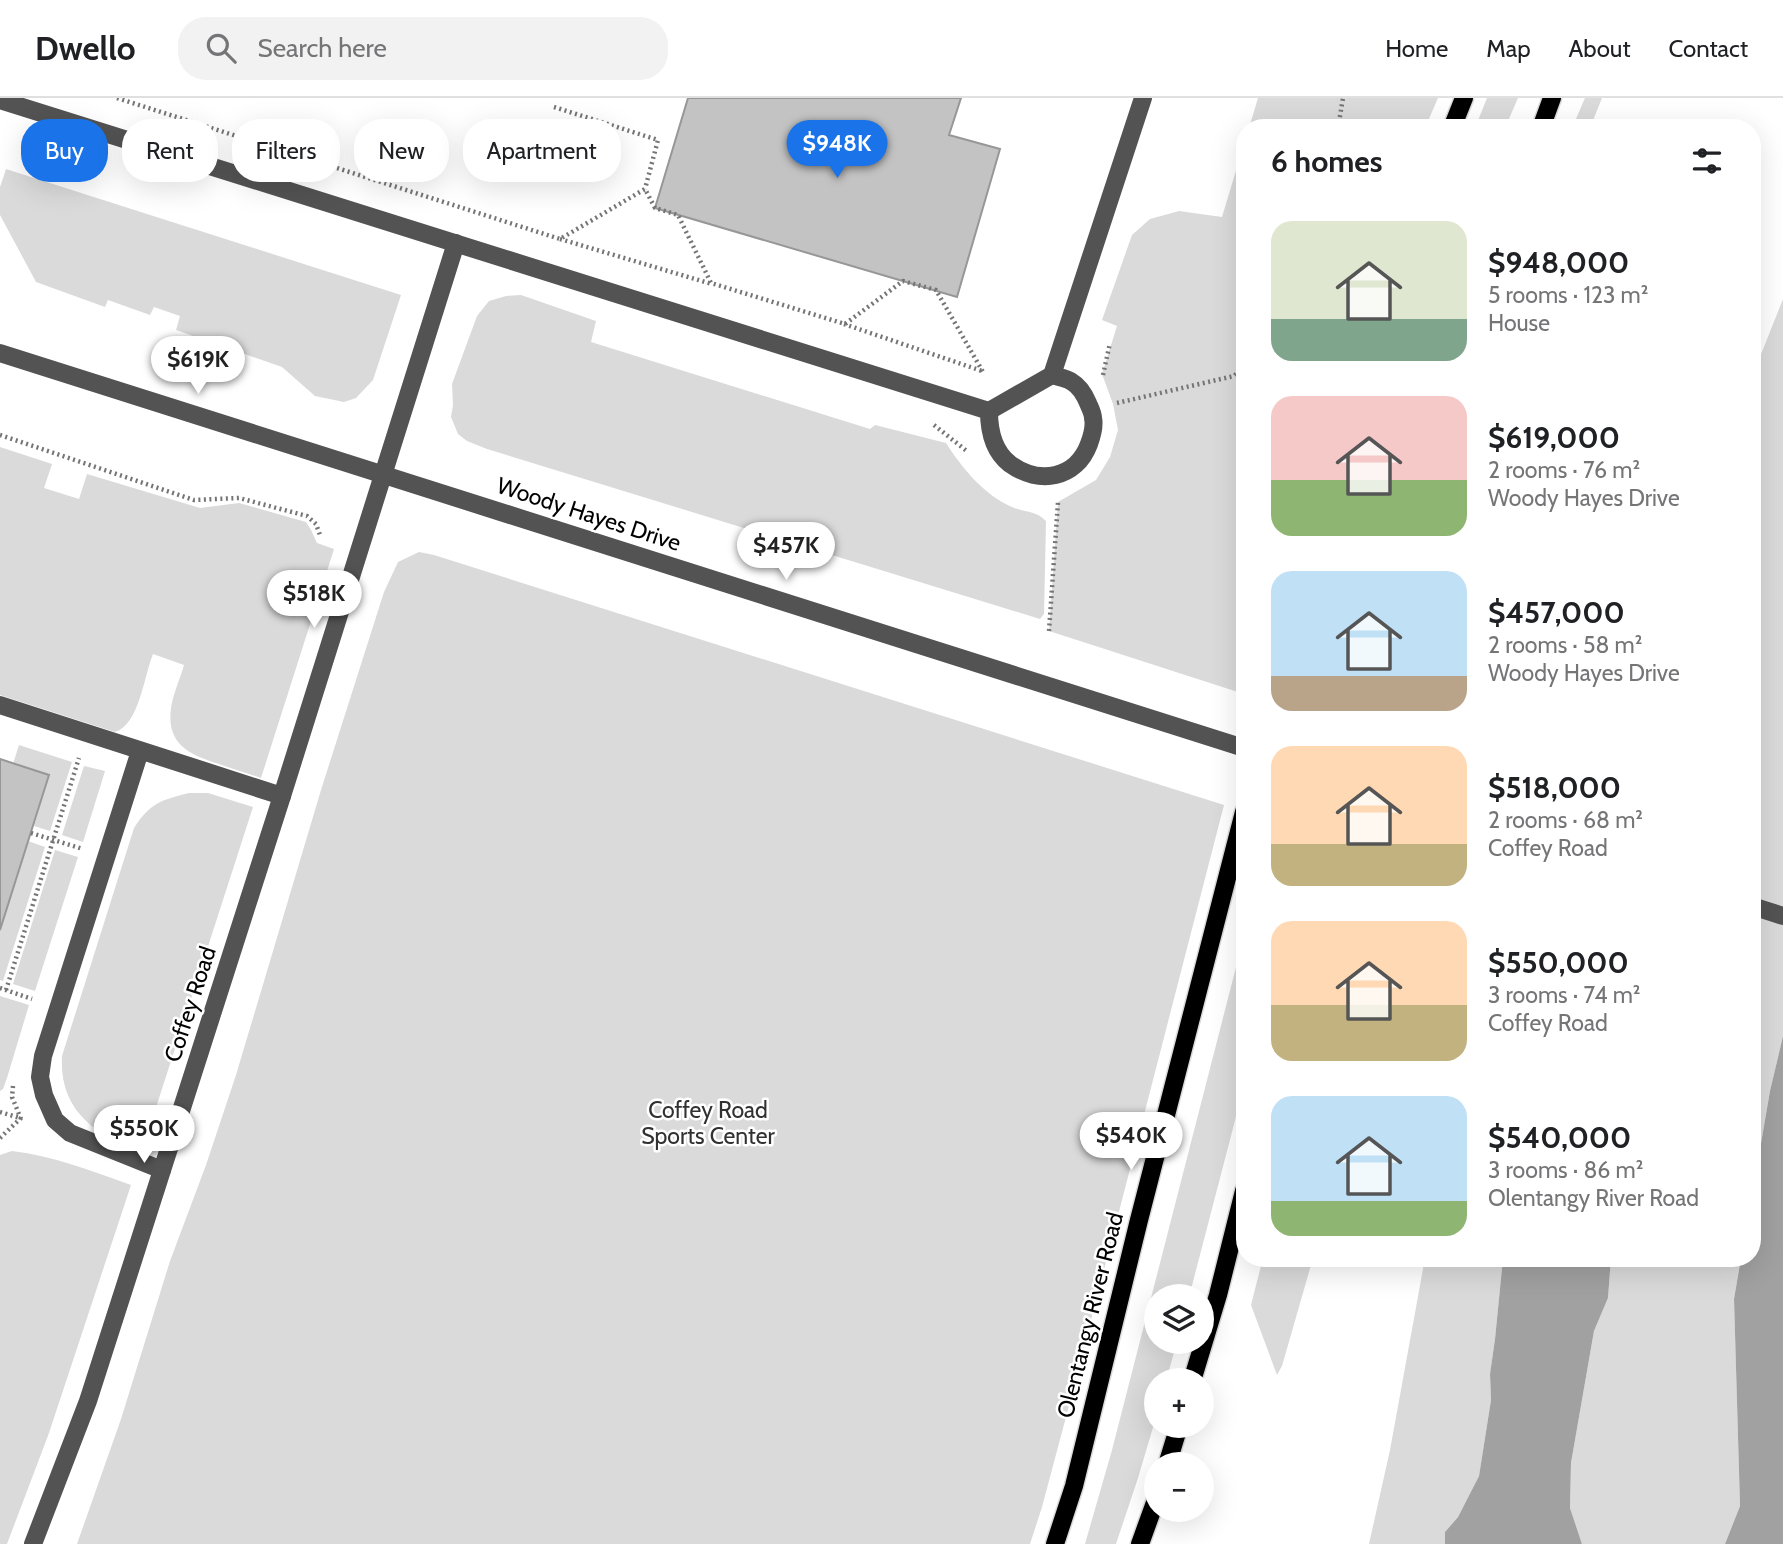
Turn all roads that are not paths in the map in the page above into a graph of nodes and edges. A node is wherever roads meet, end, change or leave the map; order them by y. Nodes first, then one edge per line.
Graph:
1 (1143, 98) edge
2 (1464, 98) edge
3 (1552, 98) edge
4 (0, 100) edge
5 (1456, 119) edge
6 (1544, 119) edge
7 (456, 243) junction
8 (0, 353) edge
9 (1052, 375) junction
10 (989, 411) junction
11 (384, 475) junction
12 (0, 705) edge
13 (1236, 745) edge
14 (140, 751) junction
15 (282, 796) junction
16 (1236, 843) edge
17 (1761, 909) edge
18 (1783, 916) edge
19 (163, 1170) junction
20 (1236, 1223) edge
21 (1196, 1368) edge
22 (1148, 1522) edge
23 (33, 1544) edge
24 (1055, 1544) edge
25 (1140, 1544) edge

1 - 9 street
2 - 5 main road
3 - 6 main road
4 - 7 street
7 - 10 street
7 - 11 street, Coffey Road
8 - 11 street, Woody Hayes Drive
9 - 10 street
9 - 10 street
11 - 13 street, Woody Hayes Drive
11 - 15 street, Coffey Road
12 - 14 street
14 - 15 street
14 - 19 street
15 - 19 street, Coffey Road
16 - 24 main road, Olentangy River Road
17 - 18 street
19 - 23 street, Coffey Road
20 - 21 main road
22 - 25 main road

